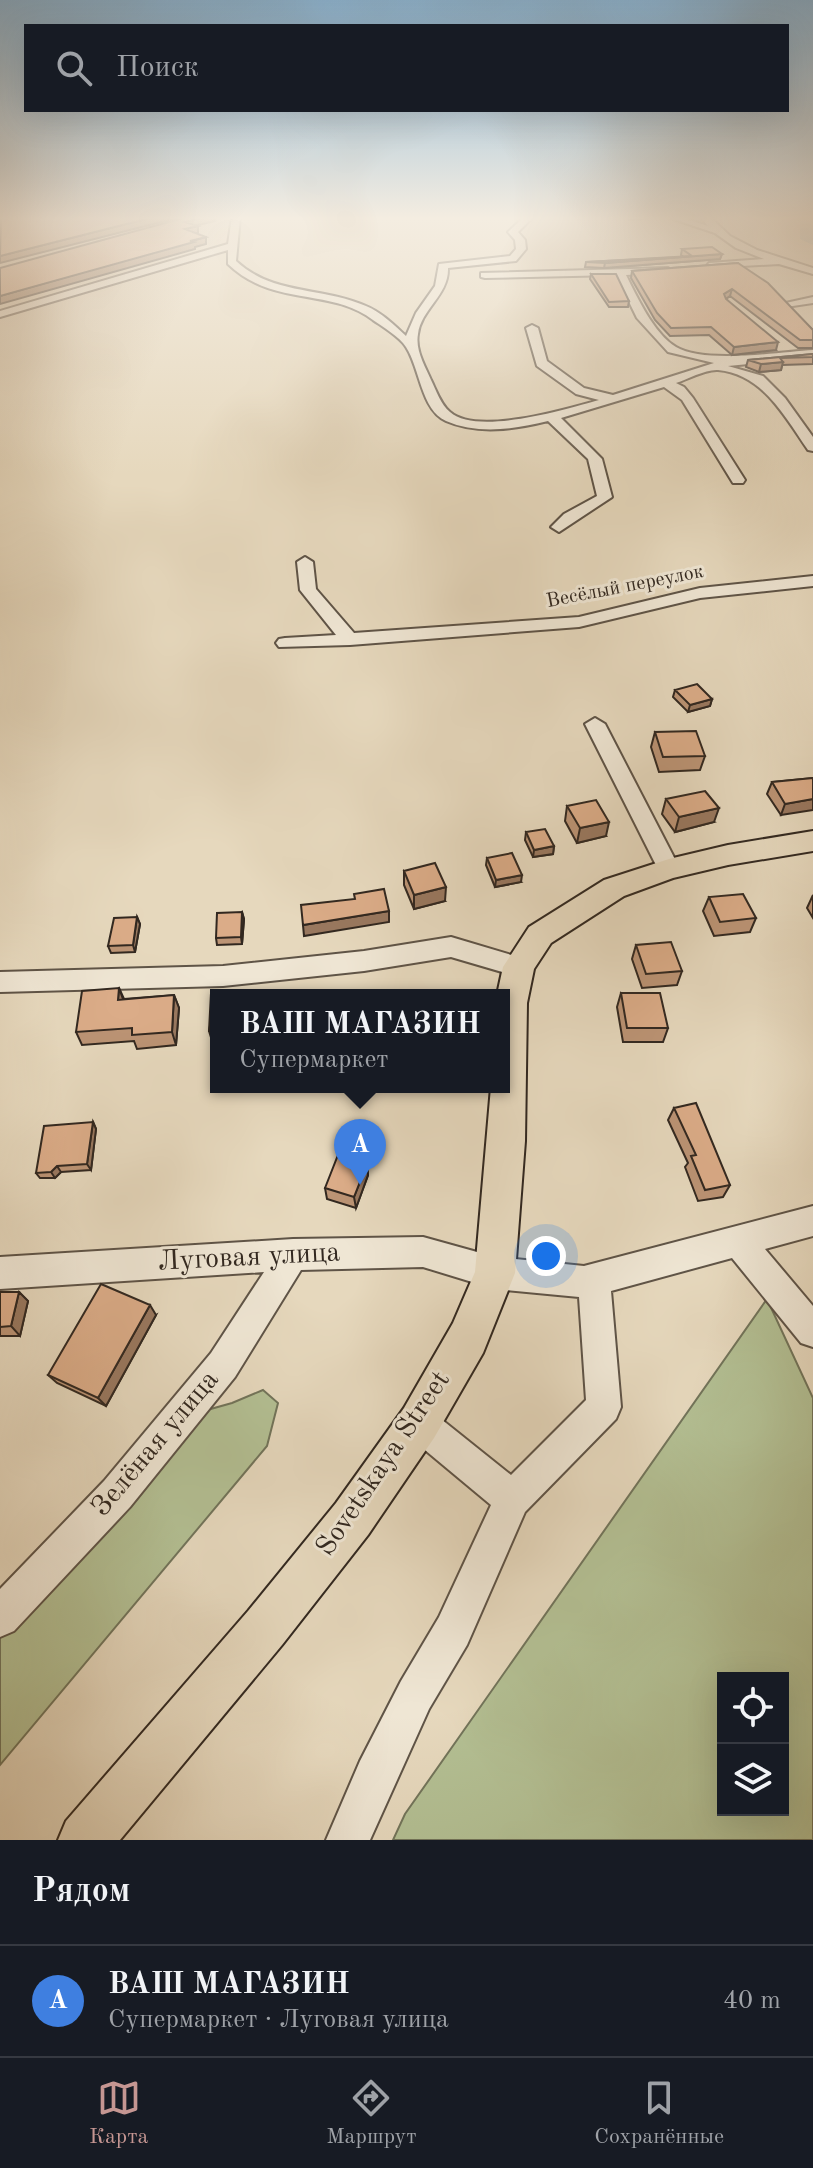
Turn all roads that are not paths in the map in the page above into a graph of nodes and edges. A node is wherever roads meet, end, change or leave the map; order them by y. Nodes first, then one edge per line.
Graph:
1 (38, 303) edge
2 (341, 303) edge
3 (429, 303) edge
4 (635, 303) edge
5 (794, 303) edge
6 (786, 304) edge
7 (0, 314) edge
8 (532, 328) dead end
9 (772, 338) edge
10 (412, 346) junction
11 (813, 354) edge
12 (794, 355) junction
13 (724, 364) junction
14 (667, 384) junction
15 (615, 400) junction
16 (552, 417) junction
17 (813, 447) edge
18 (738, 480) dead end
19 (559, 527) dead end
20 (305, 562) dead end
21 (813, 581) edge
22 (350, 640) junction
23 (285, 643) dead end
24 (595, 724) dead end
25 (813, 841) edge
26 (669, 869) junction
27 (519, 967) junction
28 (0, 982) edge
29 (510, 1038) edge
30 (508, 1093) edge
31 (813, 1221) edge
32 (737, 1240) junction
33 (293, 1255) junction
34 (0, 1273) edge
35 (495, 1273) junction
36 (594, 1280) junction
37 (813, 1331) edge
38 (419, 1423) junction
39 (512, 1499) junction
40 (0, 1617) edge
41 (85, 1840) edge
42 (348, 1840) edge

1 - 7 street
2 - 10 street
3 - 10 street
4 - 13 street
5 - 6 street
8 - 15 street
9 - 12 street
10 - 16 street
11 - 12 street
12 - 13 street
13 - 14 street
13 - 17 street
14 - 15 street
14 - 18 street
15 - 16 street
16 - 19 street
20 - 22 street
21 - 22 street, Весёлый переулок
22 - 23 street, Весёлый переулок
24 - 26 street
25 - 26 main road, Sovetskaya Street
26 - 27 main road, Sovetskaya Street
27 - 28 street
27 - 29 main road, Sovetskaya Street
30 - 35 main road, Sovetskaya Street
31 - 32 street, Луговая улица
32 - 36 street, Луговая улица
32 - 37 street
33 - 34 street, Луговая улица
33 - 35 street, Луговая улица
33 - 40 street, Зелёная улица
35 - 36 street, Луговая улица
35 - 38 main road, Sovetskaya Street
36 - 39 street
38 - 39 street
38 - 41 main road, Sovetskaya Street
39 - 42 street

